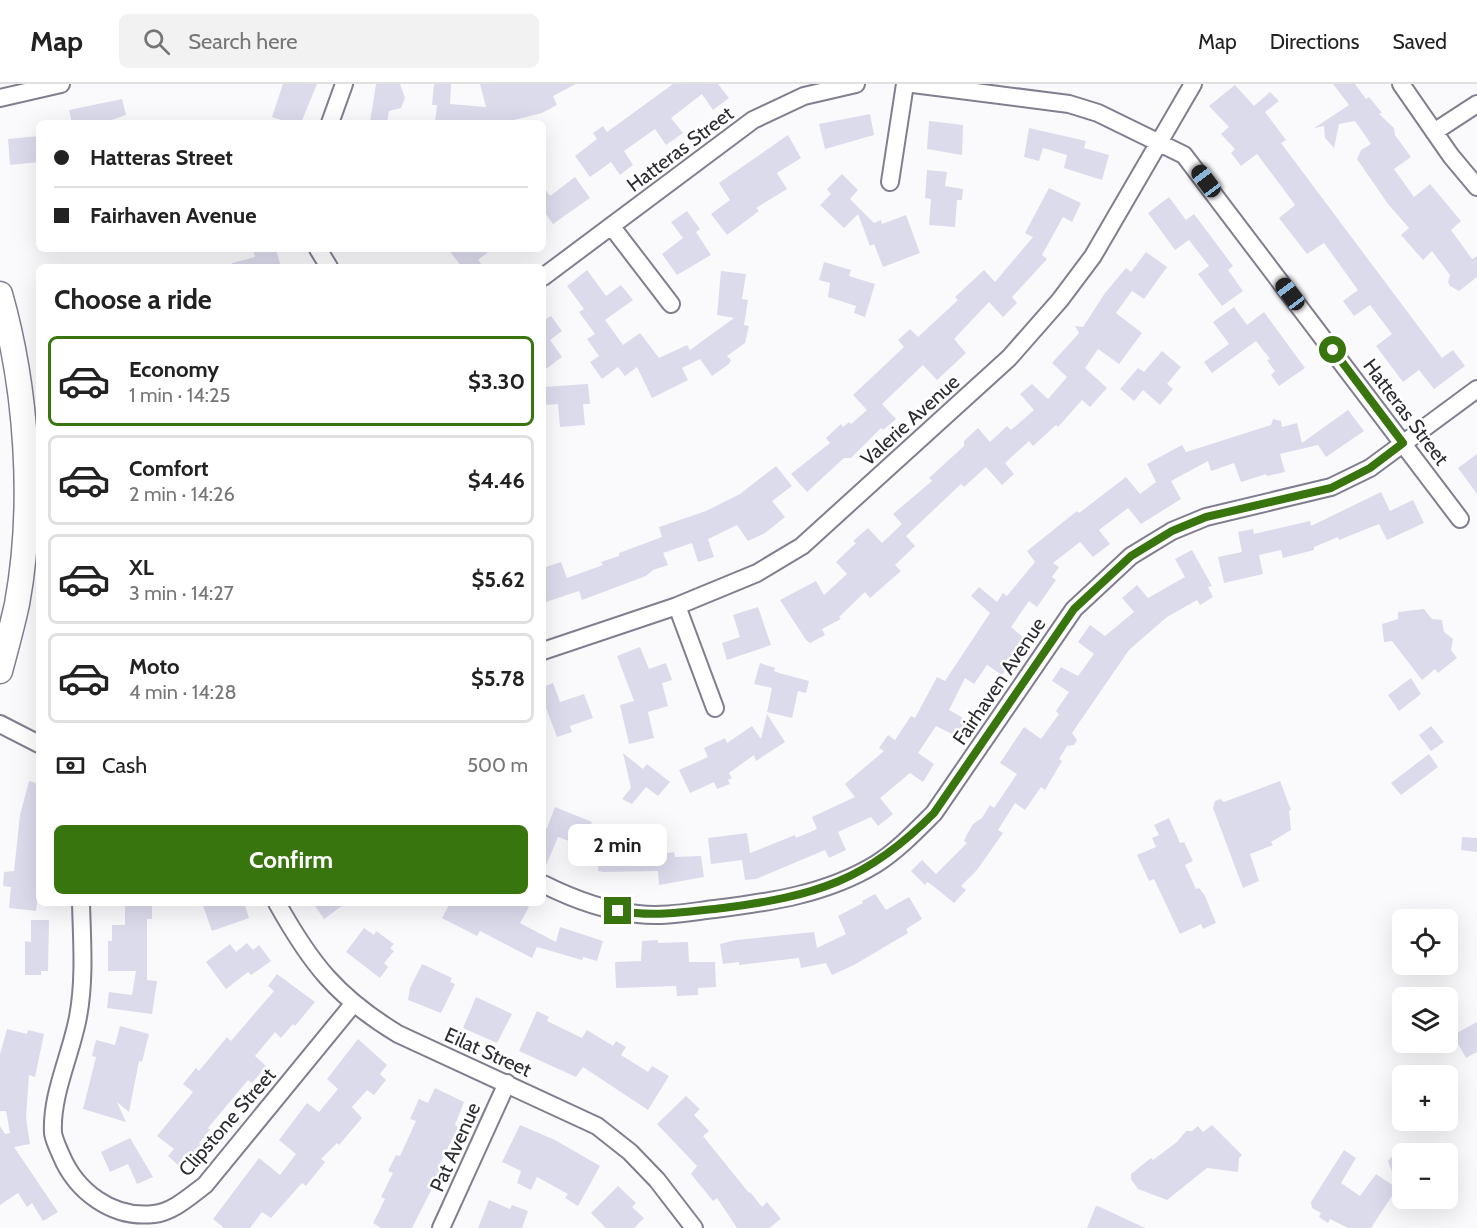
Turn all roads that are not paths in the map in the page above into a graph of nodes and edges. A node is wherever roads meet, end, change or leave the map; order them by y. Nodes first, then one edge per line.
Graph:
1 (62, 84) edge
2 (344, 84) edge
3 (856, 84) edge
4 (905, 84) edge
5 (913, 84) edge
6 (1193, 84) edge
7 (1401, 84) edge
8 (0, 98) edge
9 (1477, 104) edge
10 (331, 120) edge
11 (1434, 132) junction
12 (1159, 141) junction
13 (890, 182) dead end
14 (1477, 188) edge
15 (612, 227) junction
16 (546, 275) edge
17 (0, 294) edge
18 (671, 303) dead end
19 (1477, 389) edge
20 (1403, 443) junction
21 (1460, 519) dead end
22 (677, 606) junction
23 (546, 650) edge
24 (0, 671) edge
25 (715, 708) dead end
26 (0, 724) edge
27 (36, 742) edge
28 (546, 885) edge
29 (81, 906) edge
30 (279, 906) edge
31 (354, 1003) junction
32 (507, 1083) junction
33 (441, 1228) edge
34 (694, 1228) edge

1 - 8 street
2 - 10 street
3 - 15 street, Hatteras Street
4 - 13 street
5 - 12 street, Hatteras Street
6 - 12 street, Valerie Avenue
7 - 11 street
9 - 11 street
11 - 14 street
12 - 20 street, Hatteras Street
12 - 22 street, Valerie Avenue
15 - 16 street, Hatteras Street
15 - 18 street
17 - 24 main road
19 - 20 street, Fairhaven Avenue
20 - 21 street, Hatteras Street
20 - 28 street, Fairhaven Avenue
22 - 23 street, Valerie Avenue
22 - 25 street
26 - 27 street
29 - 31 street, Clipstone Street
30 - 31 street, Eilat Street
31 - 32 street, Eilat Street
32 - 33 street, Pat Avenue
32 - 34 street, Eilat Street

